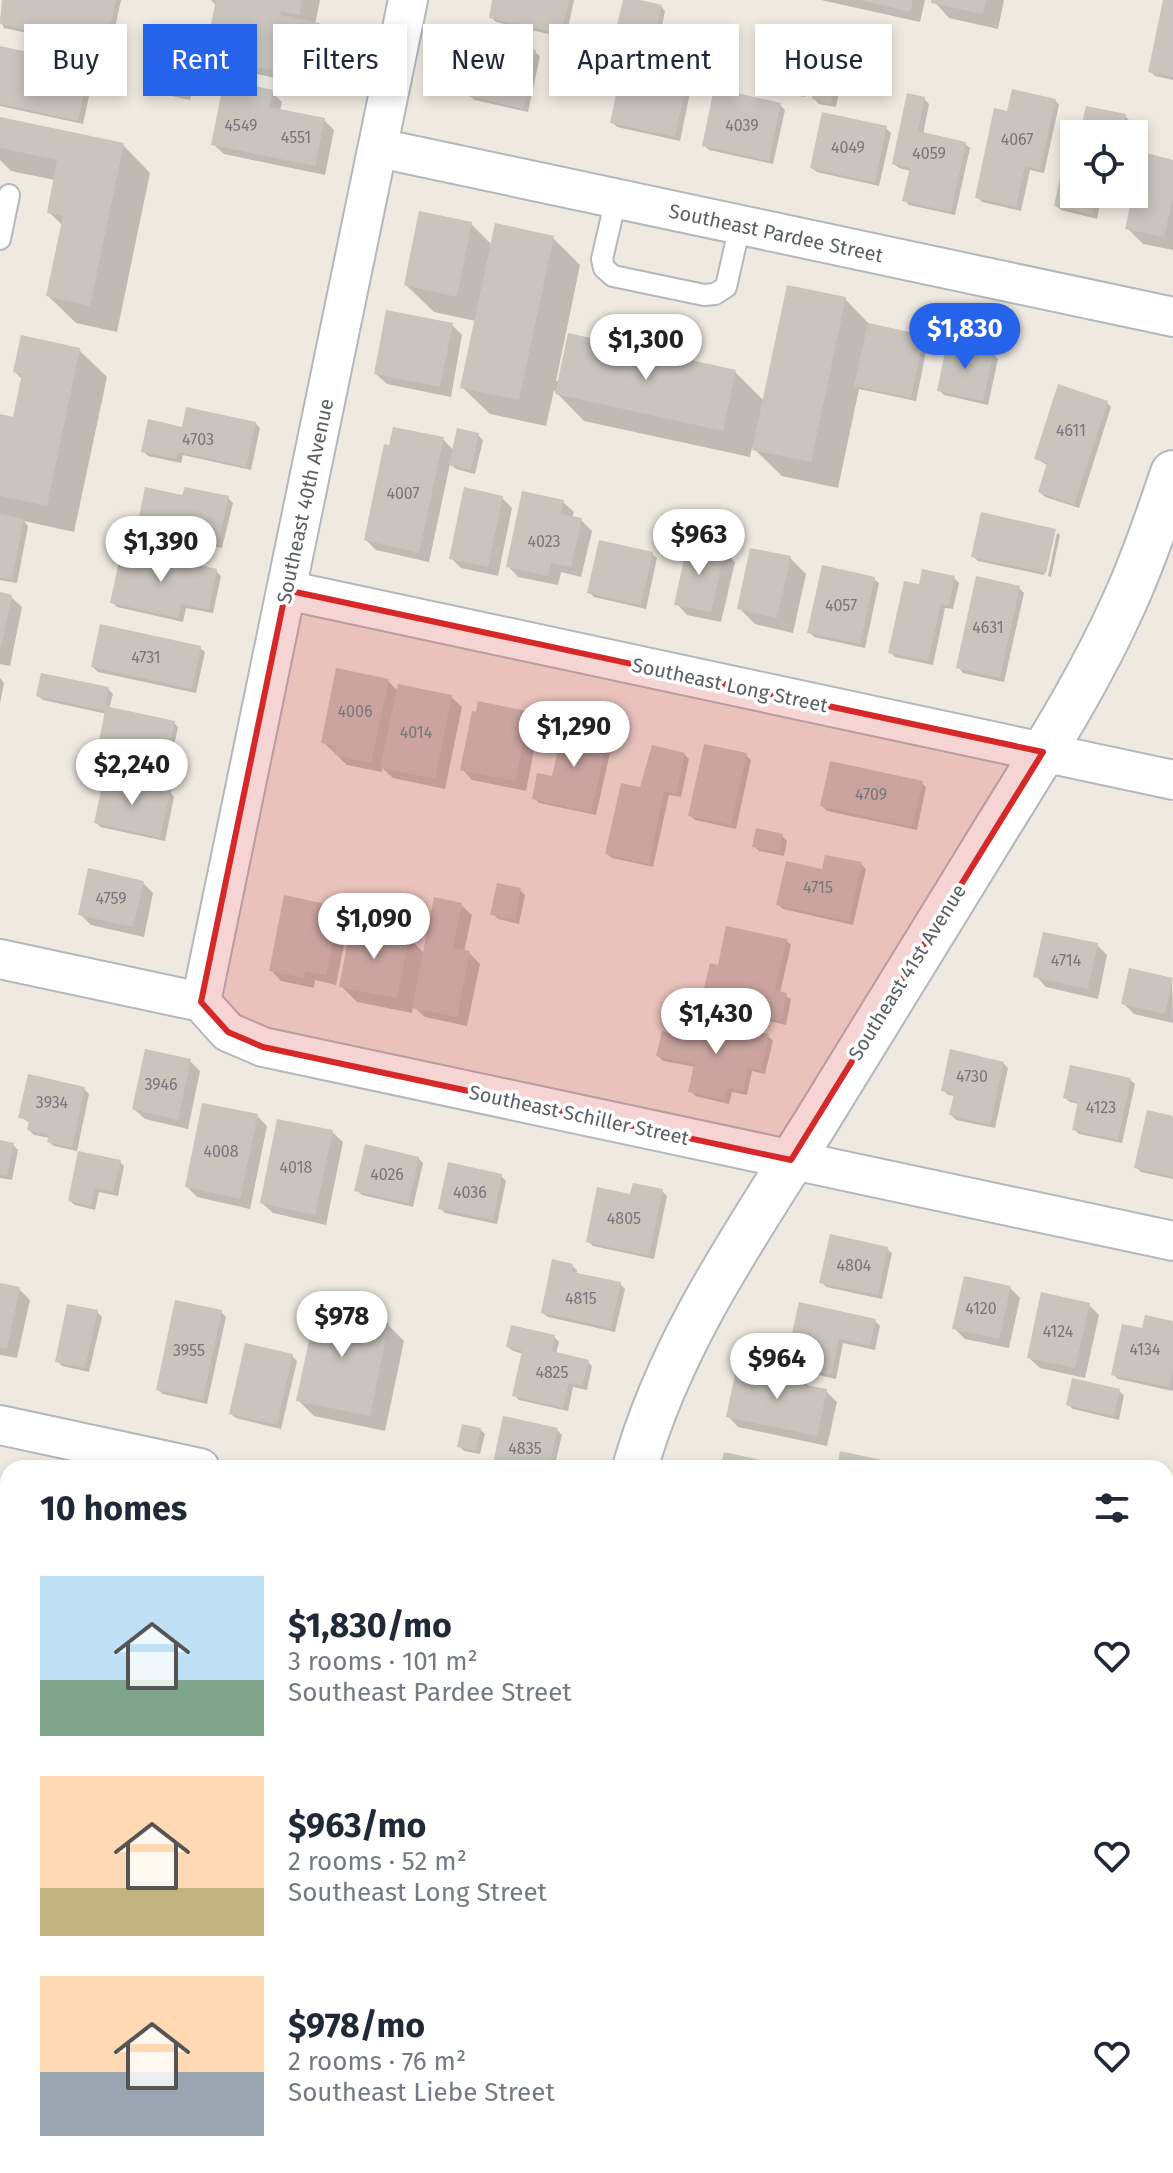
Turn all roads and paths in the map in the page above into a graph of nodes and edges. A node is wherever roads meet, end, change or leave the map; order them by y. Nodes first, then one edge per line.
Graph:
1 (408, 0) edge
2 (379, 148) junction
3 (9, 195) dead end
4 (616, 199) junction
5 (740, 225) junction
6 (0, 239) edge
7 (1173, 317) edge
8 (1173, 473) edge
9 (286, 590) junction
10 (1043, 752) junction
11 (1173, 780) edge
12 (0, 959) edge
13 (201, 1002) junction
14 (791, 1160) junction
15 (1173, 1241) edge
16 (0, 1425) edge
17 (163, 1460) edge
18 (638, 1460) edge

1 - 2 street, Southeast 40th Avenue
2 - 4 street, Southeast Pardee Street
2 - 9 street, Southeast 40th Avenue
3 - 6 lane
4 - 5 street, Southeast Pardee Street
4 - 5 lane
5 - 7 street, Southeast Pardee Street
8 - 10 street, Southeast 41st Avenue
9 - 10 street, Southeast Long Street
9 - 13 street, Southeast 40th Avenue
10 - 11 street, Southeast Long Street
10 - 14 street, Southeast 41st Avenue
12 - 13 street
13 - 14 street, Southeast Schiller Street
14 - 15 street, Southeast Schiller Street
14 - 18 street, Southeast 41st Avenue
16 - 17 street

